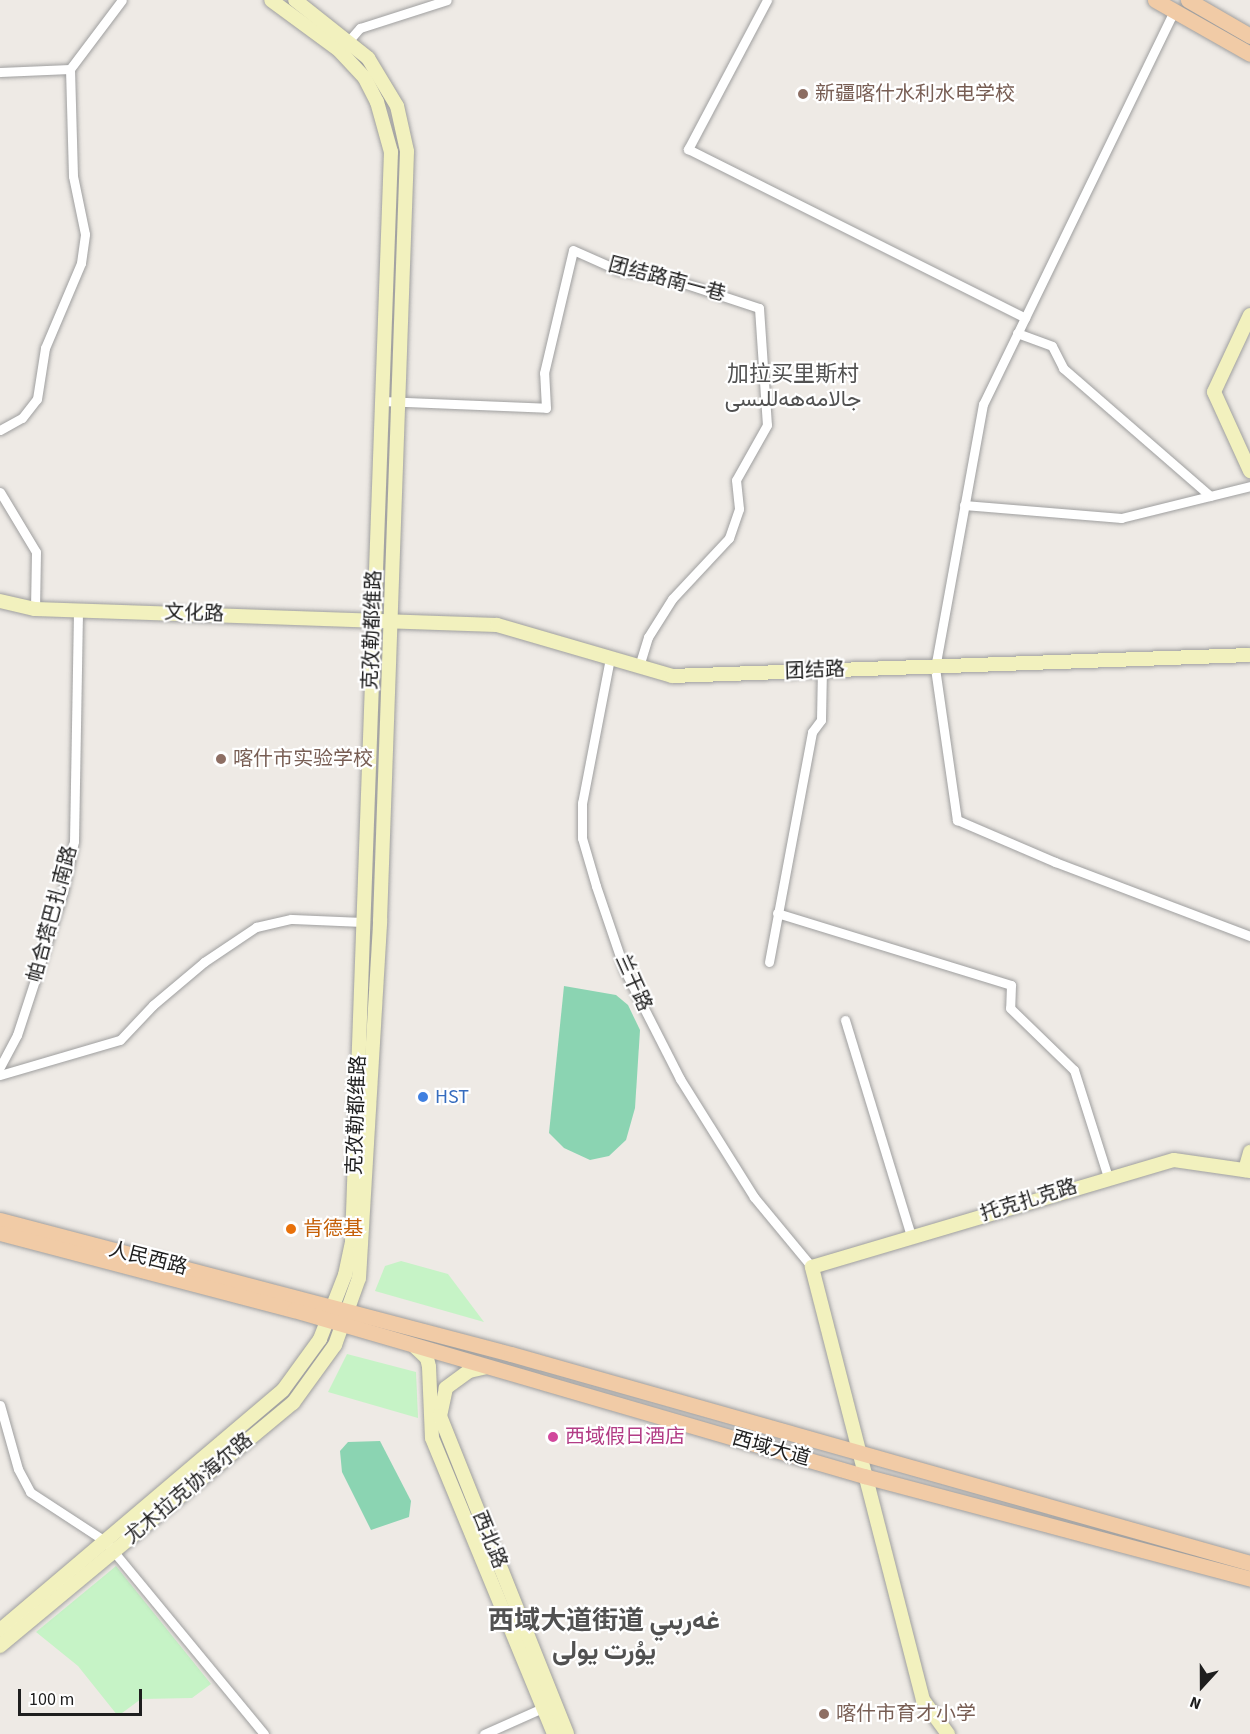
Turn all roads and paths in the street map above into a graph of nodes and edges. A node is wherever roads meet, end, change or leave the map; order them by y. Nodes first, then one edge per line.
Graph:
1 (122, 0) edge
2 (271, 0) edge
3 (295, 0) edge
4 (447, 0) edge
5 (766, 0) edge
6 (1155, 0) edge
7 (1188, 0) edge
8 (1174, 11) junction
9 (1250, 36) edge
10 (344, 45) junction
11 (1250, 54) edge
12 (70, 69) junction
13 (0, 72) edge
14 (1250, 315) edge
15 (1025, 318) junction
16 (1017, 333) junction
17 (388, 401) junction
18 (0, 430) edge
19 (1250, 471) edge
20 (1250, 486) edge
21 (0, 492) edge
22 (1210, 496) junction
23 (964, 505) junction
24 (0, 601) edge
25 (35, 609) junction
26 (78, 610) junction
27 (372, 619) junction
28 (388, 619) junction
29 (1250, 655) edge
30 (610, 658) junction
31 (639, 666) junction
32 (935, 668) junction
33 (822, 670) junction
34 (777, 913) junction
35 (364, 922) junction
36 (1250, 936) edge
37 (769, 962) dead end
38 (845, 1020) dead end
39 (0, 1067) edge
40 (0, 1075) edge
41 (1250, 1152) edge
42 (1248, 1170) edge
43 (1108, 1177) junction
44 (0, 1220) edge
45 (0, 1233) edge
46 (911, 1236) junction
47 (812, 1267) junction
48 (296, 1303) junction
49 (341, 1308) junction
50 (327, 1321) junction
51 (343, 1325) junction
52 (415, 1347) junction
53 (487, 1367) junction
54 (0, 1405) edge
55 (858, 1455) junction
56 (864, 1476) junction
57 (109, 1546) junction
58 (1250, 1563) edge
59 (1250, 1579) edge
60 (0, 1630) edge
61 (0, 1646) edge
62 (549, 1705) junction
63 (264, 1734) edge
64 (484, 1734) edge
65 (554, 1734) edge
66 (567, 1734) edge
67 (948, 1734) edge

1 - 12 street
2 - 10 main road, 克孜勒都维路
3 - 10 main road, 克孜勒都维路
4 - 10 street
5 - 15 street
6 - 8 main road
7 - 9 main road
8 - 11 main road
8 - 15 street
10 - 17 main road, 克孜勒都维路
12 - 13 street
12 - 18 street
14 - 19 main road
15 - 16 street
16 - 22 street
16 - 23 street
17 - 27 main road, 克孜勒都维路
17 - 28 main road, 克孜勒都维路
17 - 31 street, 团结路南一巷
20 - 22 street
21 - 25 street
22 - 23 street
23 - 32 street
24 - 25 main road, 文化路
25 - 26 main road, 文化路
26 - 27 main road, 文化路
26 - 39 street, 帕合塔巴扎南路
27 - 28 main road, 文化路
27 - 35 main road, 克孜勒都维路
28 - 30 main road, 团结路
28 - 49 main road, 克孜勒都维路
29 - 32 main road, 团结路
30 - 31 main road, 团结路
30 - 47 street, 兰干路
31 - 33 main road, 团结路
32 - 33 main road, 团结路
32 - 36 street
33 - 34 street
34 - 37 street
34 - 43 street
35 - 40 street
35 - 49 main road, 克孜勒都维路
38 - 46 street
41 - 42 main road
42 - 43 main road, 托克扎克路
43 - 46 main road, 托克扎克路
44 - 48 main road, 人民西路
45 - 48 main road, 人民西路
46 - 47 main road, 托克扎克路
47 - 55 main road
48 - 49 main road, 西域大道
48 - 50 main road, 西域大道
49 - 50 main road, 尤木拉克协海尔路
49 - 51 main road, 尤木拉克协海尔路
49 - 55 main road, 西域大道
50 - 51 main road, 西域大道
50 - 57 main road, 尤木拉克协海尔路
51 - 52 main road, 西域大道
51 - 57 main road, 尤木拉克协海尔路
52 - 53 main road, 西域大道
52 - 62 main road, 西北路
53 - 56 main road, 西域大道
53 - 62 main road, 西北路
54 - 57 street
55 - 56 main road
55 - 58 main road, 西域大道
56 - 59 main road, 西域大道
56 - 67 main road
57 - 60 main road, 尤木拉克协海尔路
57 - 61 main road, 尤木拉克协海尔路
57 - 63 street
62 - 64 street
62 - 65 main road, 西北路
62 - 66 main road, 西北路

